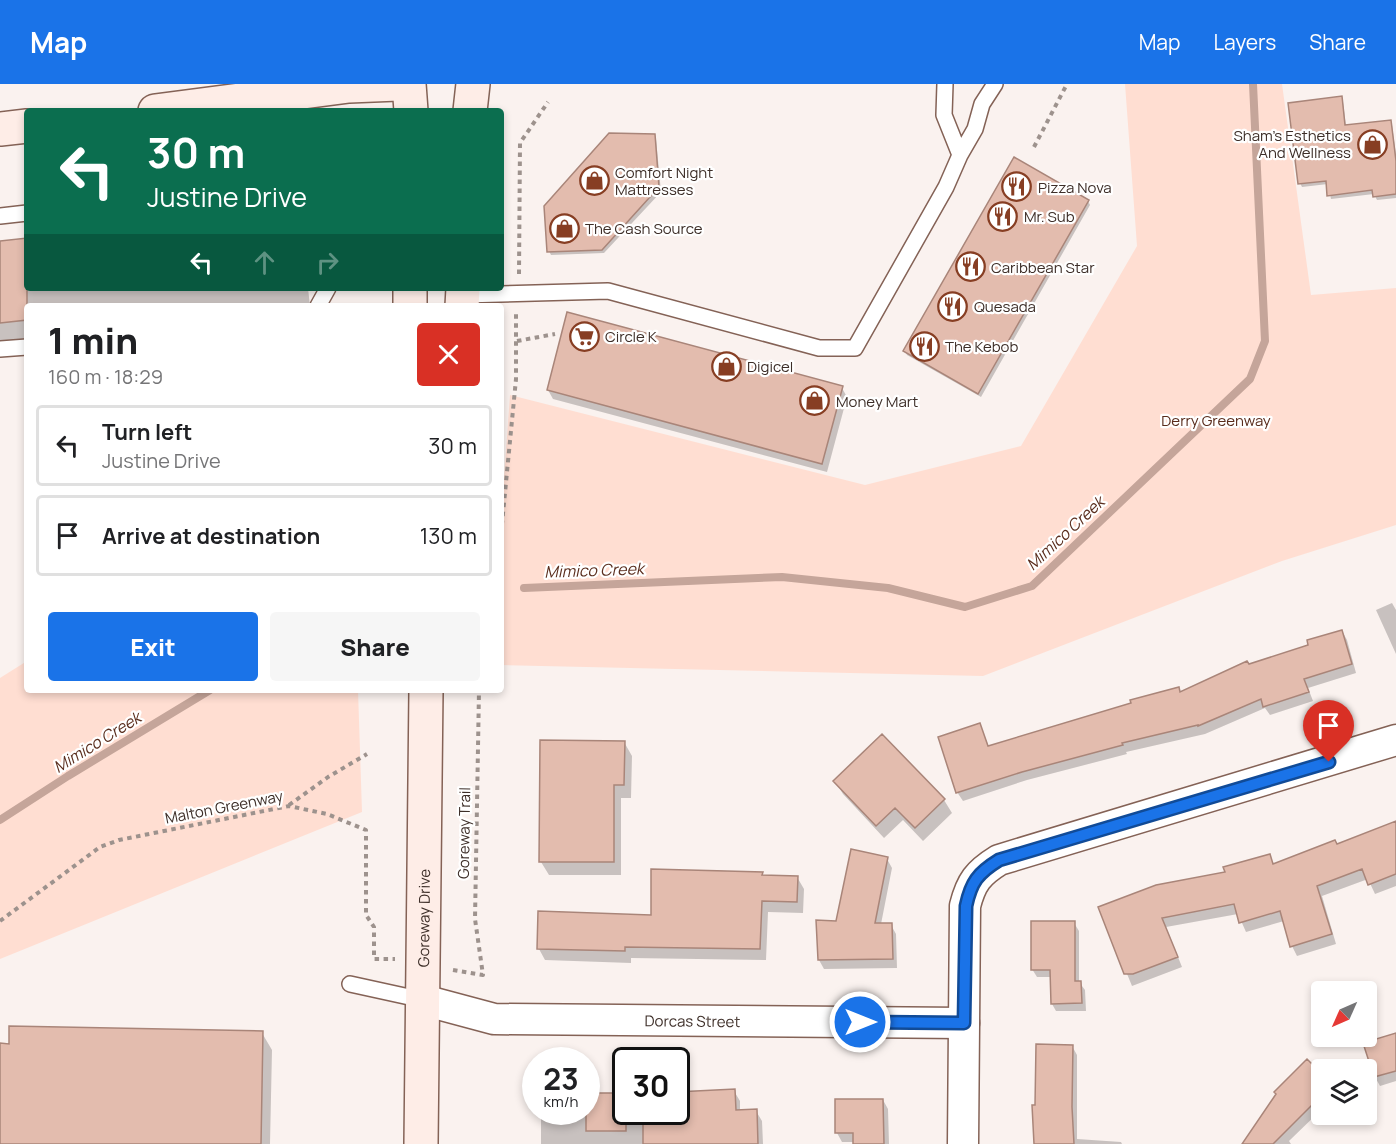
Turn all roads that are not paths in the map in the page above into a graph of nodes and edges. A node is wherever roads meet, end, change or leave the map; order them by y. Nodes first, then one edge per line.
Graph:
1 (398, 84) edge
2 (409, 84) edge
3 (473, 84) edge
4 (945, 84) edge
5 (995, 84) edge
6 (178, 108) edge
7 (411, 108) edge
8 (470, 108) edge
9 (24, 126) edge
10 (0, 129) edge
11 (960, 155) junction
12 (24, 213) edge
13 (0, 216) edge
14 (462, 296) edge
15 (24, 347) edge
16 (0, 349) edge
17 (426, 693) edge
18 (1396, 740) edge
19 (350, 984) dead end
20 (423, 1000) junction
21 (964, 1023) junction
22 (421, 1144) edge
23 (963, 1144) edge

1 - 6 main road
2 - 7 main road
3 - 8 main road
4 - 11 lane
5 - 11 lane
9 - 10 main road
11 - 14 lane
12 - 13 lane
15 - 16 lane
17 - 20 main road, Goreway Drive
18 - 21 street
19 - 20 lane
20 - 21 street, Dorcas Street
20 - 22 main road, Goreway Drive
21 - 23 street

